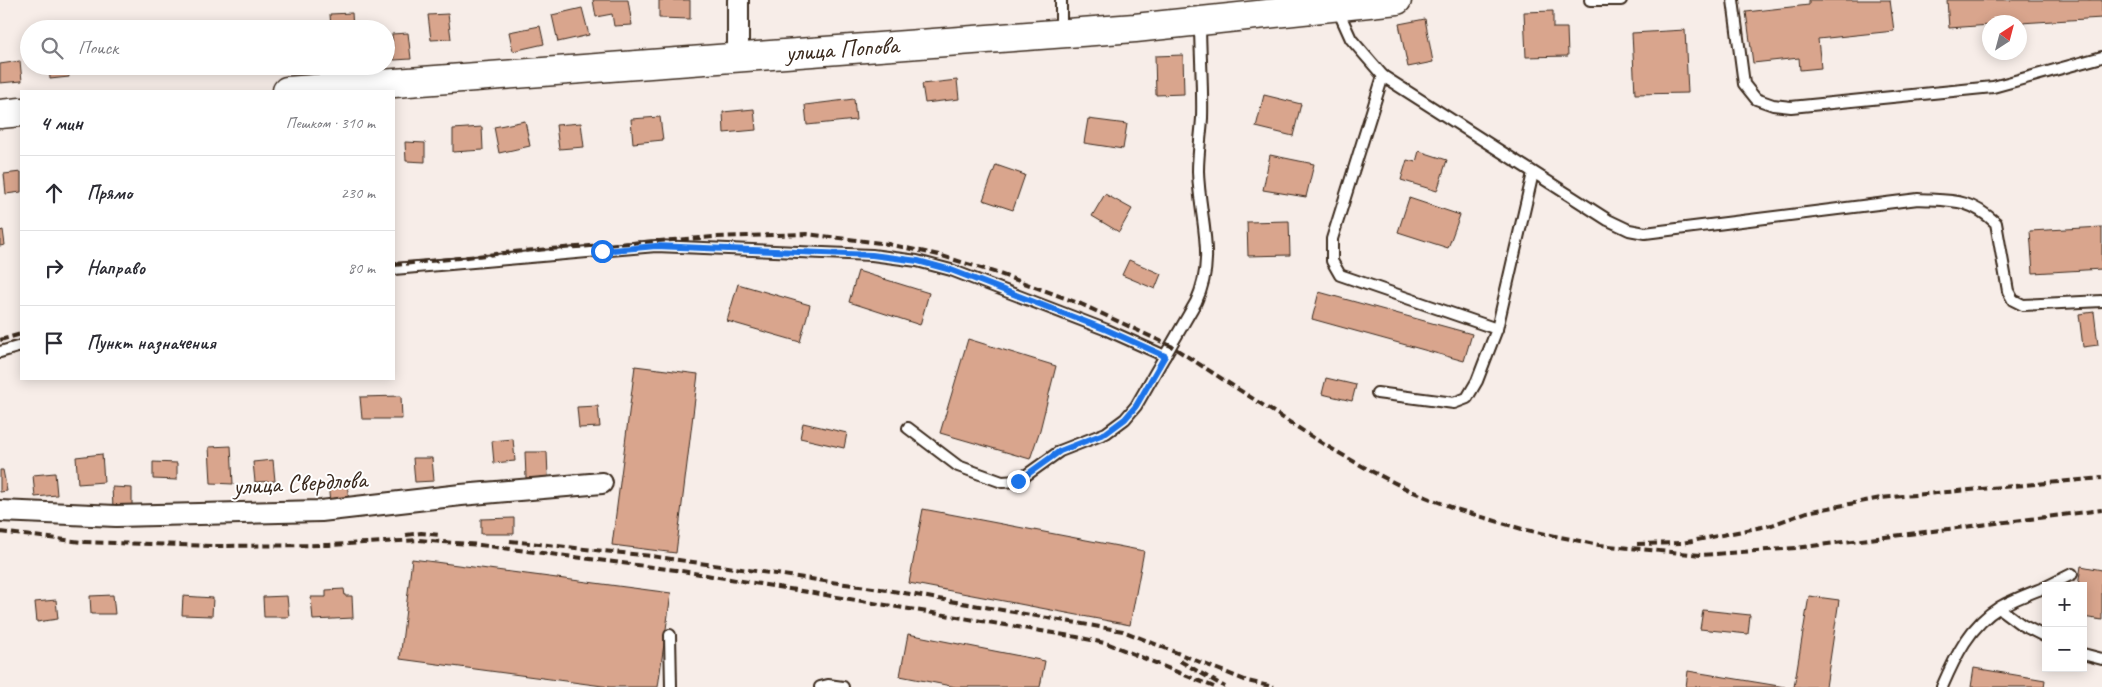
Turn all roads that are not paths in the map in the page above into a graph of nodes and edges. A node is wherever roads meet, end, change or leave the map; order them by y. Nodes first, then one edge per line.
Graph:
1 (738, 0) edge
2 (1061, 0) edge
3 (1397, 0) edge
4 (1590, 0) edge
5 (1621, 0) edge
6 (1733, 0) edge
7 (1337, 7) junction
8 (1200, 21) junction
9 (1061, 33) junction
10 (738, 56) junction
11 (2102, 58) edge
12 (1383, 76) junction
13 (300, 90) edge
14 (20, 112) edge
15 (0, 114) edge
16 (1533, 173) junction
17 (395, 269) edge
18 (2102, 301) edge
19 (1498, 329) junction
20 (20, 346) edge
21 (0, 352) edge
22 (1165, 356) junction
23 (1377, 393) dead end
24 (908, 428) dead end
25 (602, 483) dead end
26 (0, 511) edge
27 (2072, 574) dead end
28 (2055, 582) edge
29 (2042, 588) edge
30 (1999, 608) junction
31 (670, 635) dead end
32 (2042, 635) edge
33 (2087, 655) edge
34 (2102, 659) edge
35 (671, 687) edge
36 (820, 687) edge
37 (844, 687) edge
38 (1942, 687) edge

1 - 10 street
2 - 9 lane
3 - 7 street, улица Попова
4 - 5 lane
6 - 11 lane
7 - 8 street, улица Попова
7 - 12 lane
8 - 9 street, улица Попова
8 - 22 lane
9 - 10 street, улица Попова
10 - 13 street, улица Попова
12 - 16 lane
12 - 19 lane
14 - 15 street
16 - 18 lane
16 - 19 lane
17 - 22 lane
19 - 23 lane
20 - 21 lane
22 - 24 lane
25 - 26 street, улица Свердлова
27 - 28 lane
29 - 30 lane
30 - 32 lane
30 - 38 lane
31 - 35 lane
33 - 34 lane
36 - 37 lane

